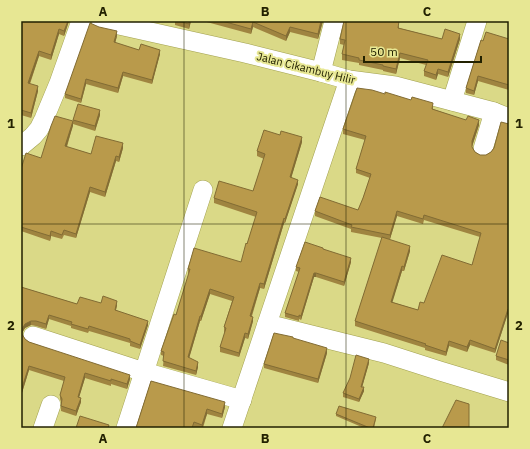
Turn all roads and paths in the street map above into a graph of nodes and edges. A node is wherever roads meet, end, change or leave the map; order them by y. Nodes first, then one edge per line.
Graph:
1 (81, 21) edge
2 (101, 21) edge
3 (334, 21) edge
4 (477, 21) edge
5 (321, 72) junction
6 (349, 80) junction
7 (452, 101) junction
8 (501, 115) edge
9 (21, 146) edge
10 (483, 149) dead end
11 (203, 190) dead end
12 (268, 324) junction
13 (33, 336) dead end
14 (144, 372) junction
15 (509, 392) edge
16 (242, 400) junction
17 (51, 405) dead end
18 (43, 428) edge
19 (126, 428) edge
20 (232, 428) edge

1 - 9 street
2 - 5 street, Jalan Cikambuy Hilir
3 - 5 street
4 - 7 street
5 - 6 street, Jalan Cikambuy Hilir
6 - 7 street, Jalan Cikambuy Hilir
6 - 12 street
7 - 8 street, Jalan Cikambuy Hilir
8 - 10 street
11 - 14 street
12 - 15 street
12 - 16 street
13 - 14 street
14 - 16 street
14 - 19 street
16 - 20 street
17 - 18 street

